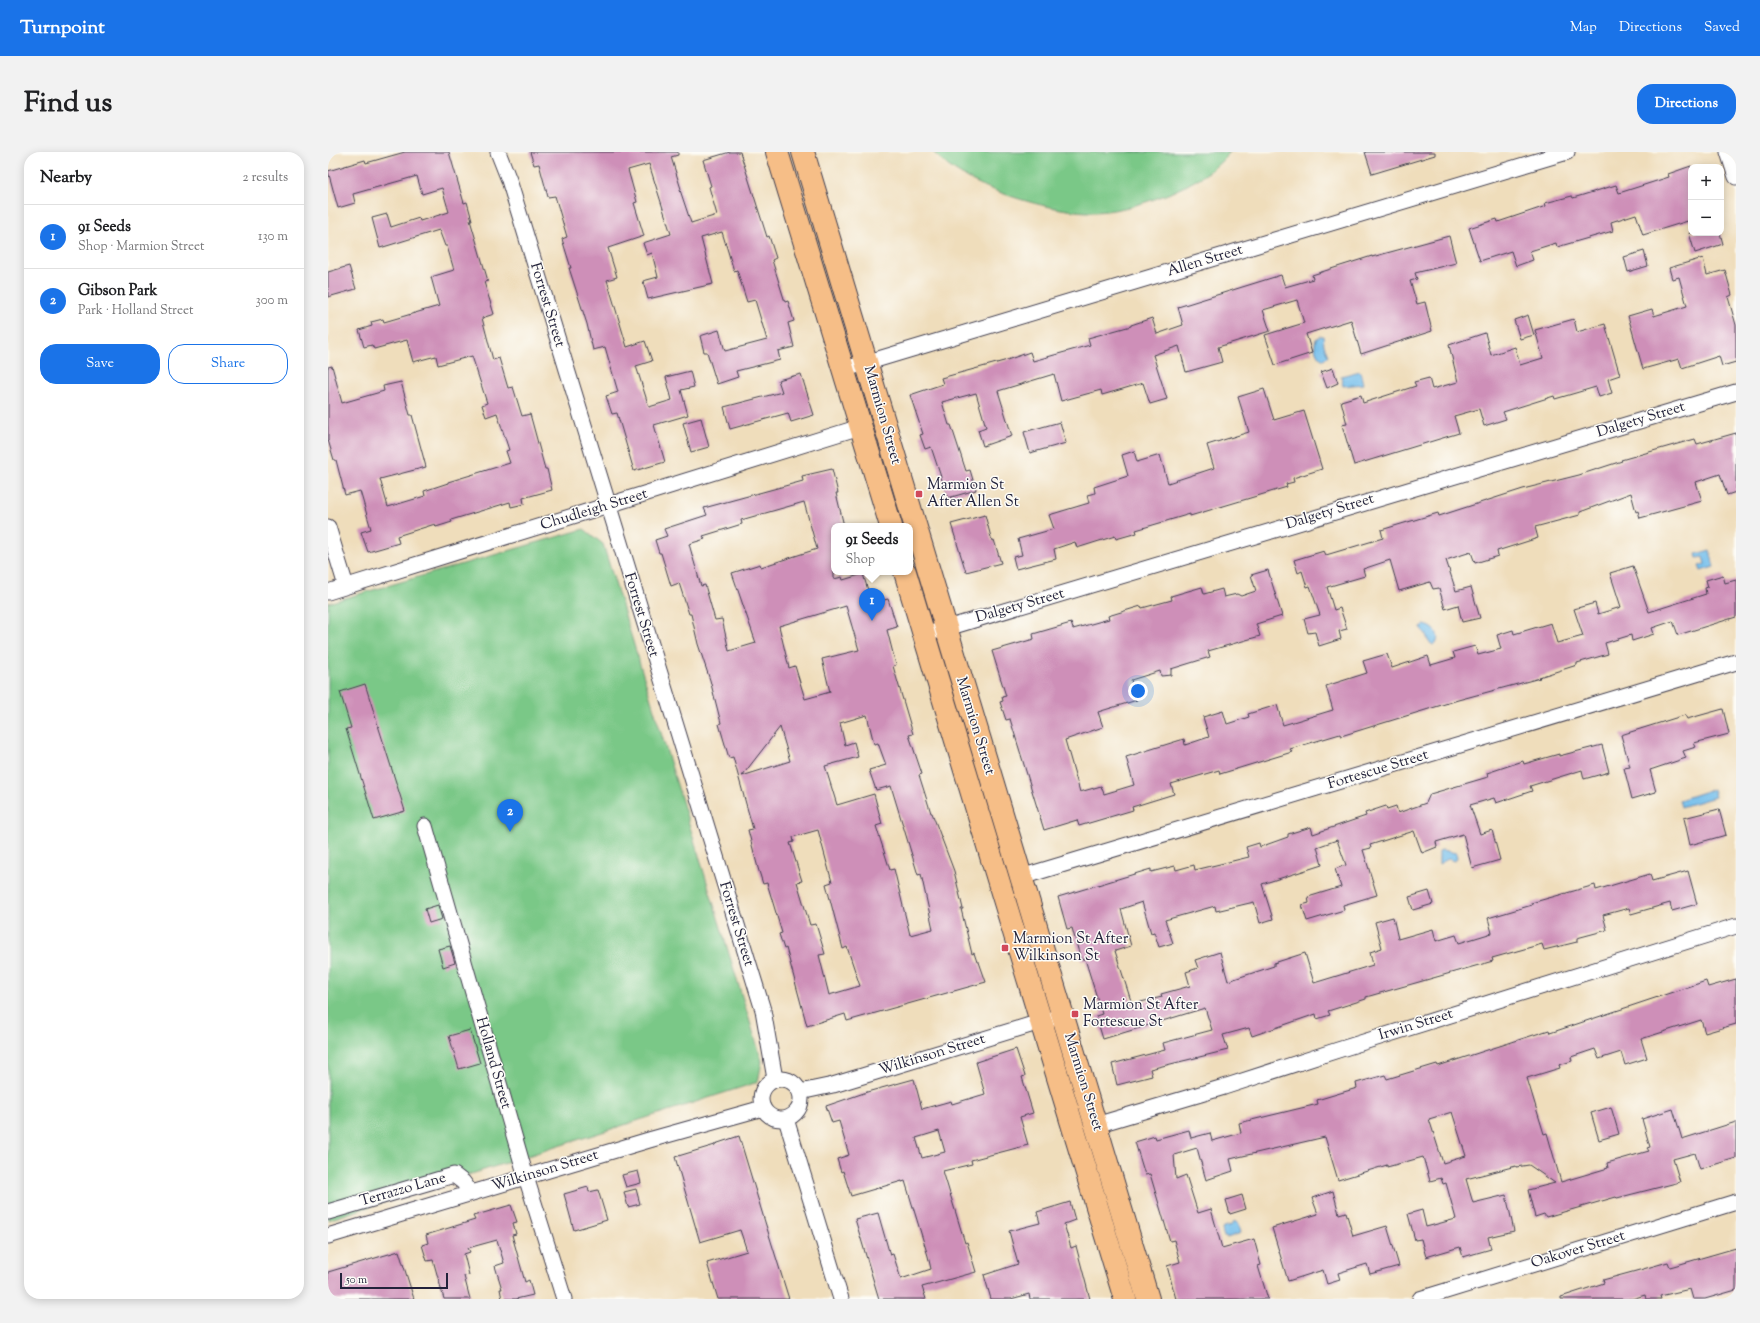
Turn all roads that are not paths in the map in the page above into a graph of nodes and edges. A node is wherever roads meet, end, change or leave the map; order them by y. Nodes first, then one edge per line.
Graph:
1 (498, 152) edge
2 (777, 152) edge
3 (803, 152) edge
4 (1567, 152) edge
5 (1728, 152) edge
6 (1736, 176) edge
7 (867, 363) junction
8 (842, 370) junction
9 (1736, 392) edge
10 (860, 427) junction
11 (607, 506) junction
12 (890, 523) edge
13 (328, 527) edge
14 (906, 575) edge
15 (346, 586) junction
16 (328, 592) edge
17 (946, 628) junction
18 (924, 634) junction
19 (1736, 662) edge
20 (425, 826) dead end
21 (1021, 878) junction
22 (1736, 926) edge
23 (1062, 1014) junction
24 (1042, 1022) junction
25 (775, 1079) junction
26 (800, 1092) junction
27 (762, 1108) junction
28 (786, 1119) junction
29 (1096, 1125) junction
30 (526, 1177) junction
31 (471, 1193) junction
32 (1736, 1202) edge
33 (328, 1212) edge
34 (328, 1236) edge
35 (564, 1299) edge
36 (841, 1299) edge
37 (1125, 1299) edge
38 (1148, 1299) edge
39 (1420, 1299) edge

1 - 11 street, Forrest Street
2 - 8 main road, Marmion Street
3 - 7 main road, Marmion Street
4 - 7 street, Allen Street
5 - 6 street
7 - 8 street, Allen Street
7 - 17 main road, Marmion Street
8 - 10 main road, Marmion Street
9 - 17 street, Dalgety Street
10 - 11 street, Chudleigh Street
10 - 12 main road, Marmion Street
11 - 15 street, Chudleigh Street
11 - 25 street, Forrest Street
13 - 15 street
14 - 18 main road, Marmion Street
15 - 16 street, Chudleigh Street
17 - 18 street, Dalgety Street
17 - 21 main road, Marmion Street
18 - 24 main road, Marmion Street
19 - 21 street, Fortescue Street
20 - 30 street, Holland Street
21 - 23 main road, Marmion Street
22 - 29 street, Irwin Street
23 - 24 street, Wilkinson Street
23 - 29 main road, Marmion Street
24 - 26 street, Wilkinson Street
24 - 37 main road, Marmion Street
25 - 26 street
25 - 27 street
26 - 28 street
27 - 28 street
27 - 30 street, Wilkinson Street
28 - 36 street
29 - 38 main road, Marmion Street
30 - 31 street, Wilkinson Street
30 - 35 street, Holland Street
31 - 33 street, Terrazzo Lane
31 - 34 street, Wilkinson Street
32 - 39 street, Oakover Street

